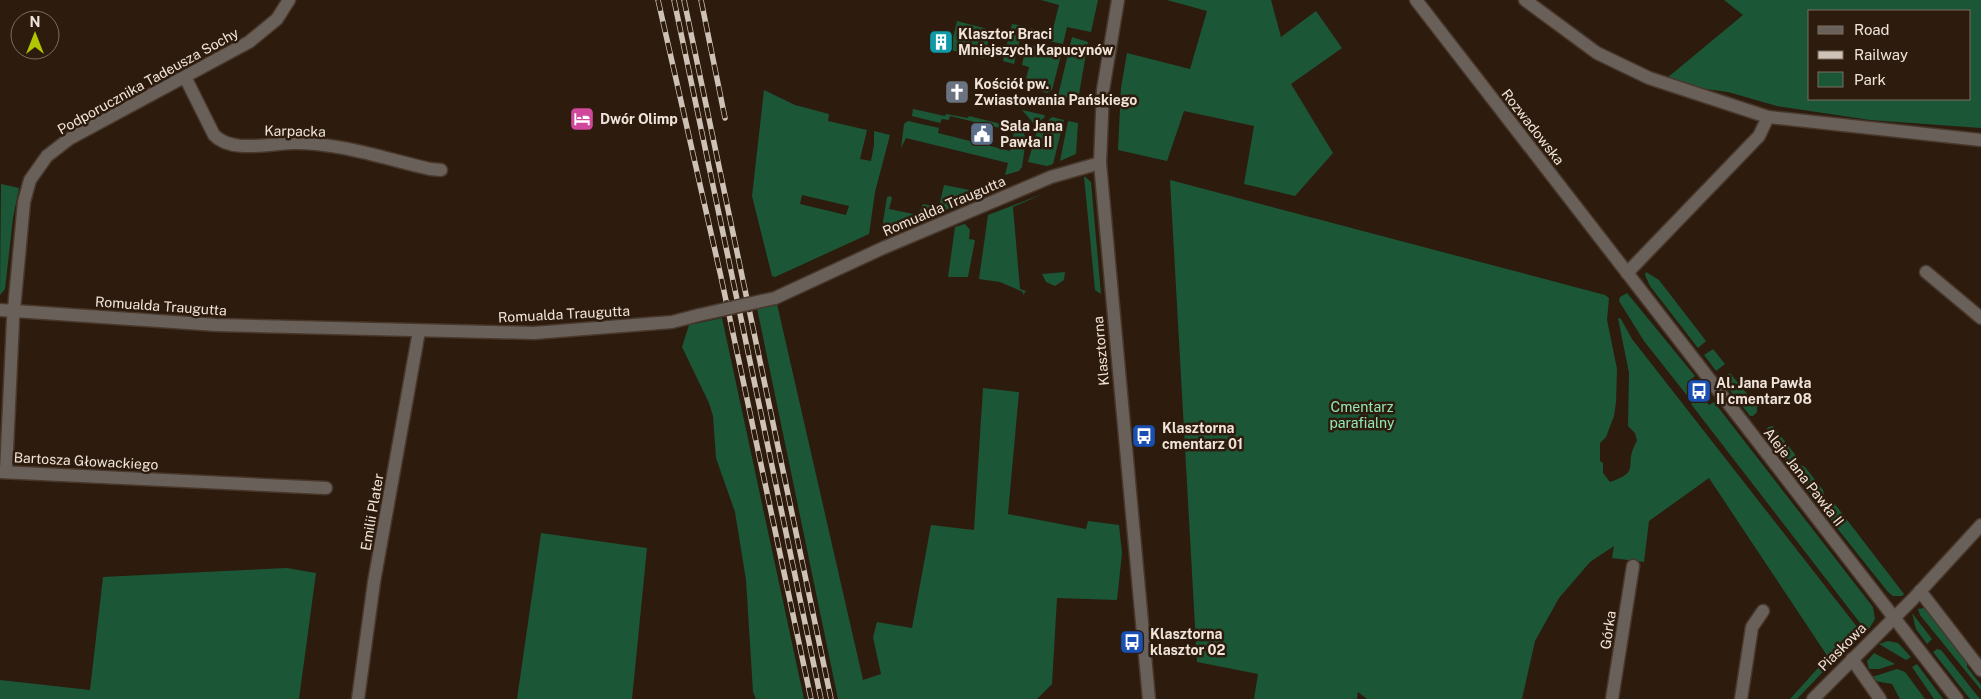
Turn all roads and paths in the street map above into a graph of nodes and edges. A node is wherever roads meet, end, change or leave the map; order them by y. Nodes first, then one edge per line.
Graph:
1 (289, 0) edge
2 (1118, 0) edge
3 (1416, 0) edge
4 (1525, 0) edge
5 (185, 77) junction
6 (1768, 117) junction
7 (1981, 140) edge
8 (1100, 163) junction
9 (440, 170) dead end
10 (1926, 272) dead end
11 (1628, 273) junction
12 (0, 310) edge
13 (14, 310) junction
14 (1981, 318) edge
15 (419, 331) junction
16 (3, 471) edge
17 (326, 488) dead end
18 (1981, 525) edge
19 (1633, 566) dead end
20 (1920, 591) junction
21 (1763, 611) dead end
22 (1894, 618) junction
23 (1852, 658) junction
24 (1981, 670) edge
25 (358, 699) edge
26 (1149, 699) edge
27 (1612, 699) edge
28 (1741, 699) edge
29 (1813, 699) edge
30 (1880, 699) edge
31 (1957, 699) edge

1 - 5 street, Podporucznika Tadeusza Sochy
2 - 8 street, Klasztorna
3 - 11 street, Rozwadowska
4 - 6 street
5 - 9 street, Karpacka
5 - 13 street, Podporucznika Tadeusza Sochy
6 - 7 street
6 - 11 street
8 - 15 street, Romualda Traugutta, bridge
8 - 26 street, Klasztorna
10 - 14 street
11 - 22 street, Aleje Jana Pawła II
12 - 13 street, Romualda Traugutta
13 - 15 street, Romualda Traugutta
13 - 16 street, Bartosza Głowackiego
15 - 25 street, Emilii Plater
16 - 17 street, Bartosza Głowackiego
18 - 20 street, Piaskowa
19 - 27 street, Górka
20 - 22 street, Piaskowa
20 - 24 street
21 - 28 street
22 - 23 street, Piaskowa
22 - 31 street, Aleje Jana Pawła II
23 - 29 street, Piaskowa
23 - 30 street

